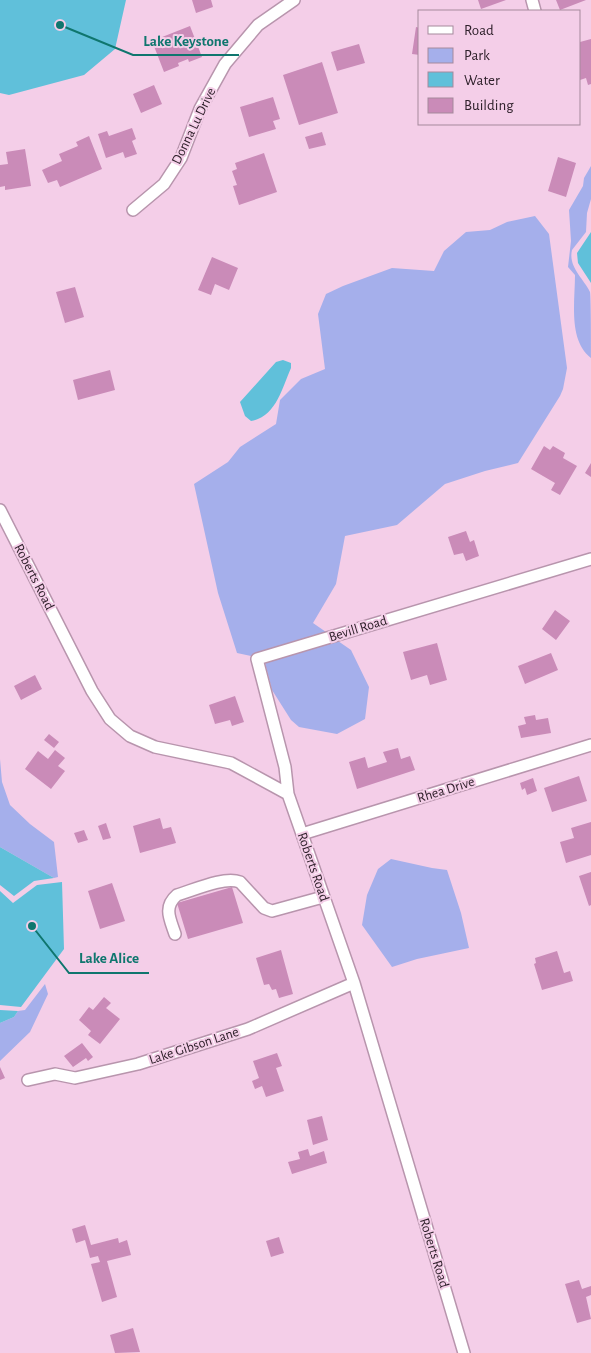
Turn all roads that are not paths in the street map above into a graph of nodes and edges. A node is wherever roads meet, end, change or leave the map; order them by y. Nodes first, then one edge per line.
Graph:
1 (294, 0) edge
2 (133, 210) dead end
3 (0, 510) edge
4 (591, 559) edge
5 (591, 745) edge
6 (288, 794) junction
7 (302, 834) junction
8 (323, 896) junction
9 (175, 934) dead end
10 (354, 983) junction
11 (28, 1080) dead end
12 (464, 1353) edge

1 - 2 street, Donna Lu Drive
3 - 6 street, Roberts Road
4 - 6 street, Bevill Road
5 - 7 street, Rhea Drive
6 - 7 street, Roberts Road
7 - 8 street, Roberts Road
8 - 9 street
8 - 10 street, Roberts Road
10 - 11 street, Lake Gibson Lane
10 - 12 street, Roberts Road

